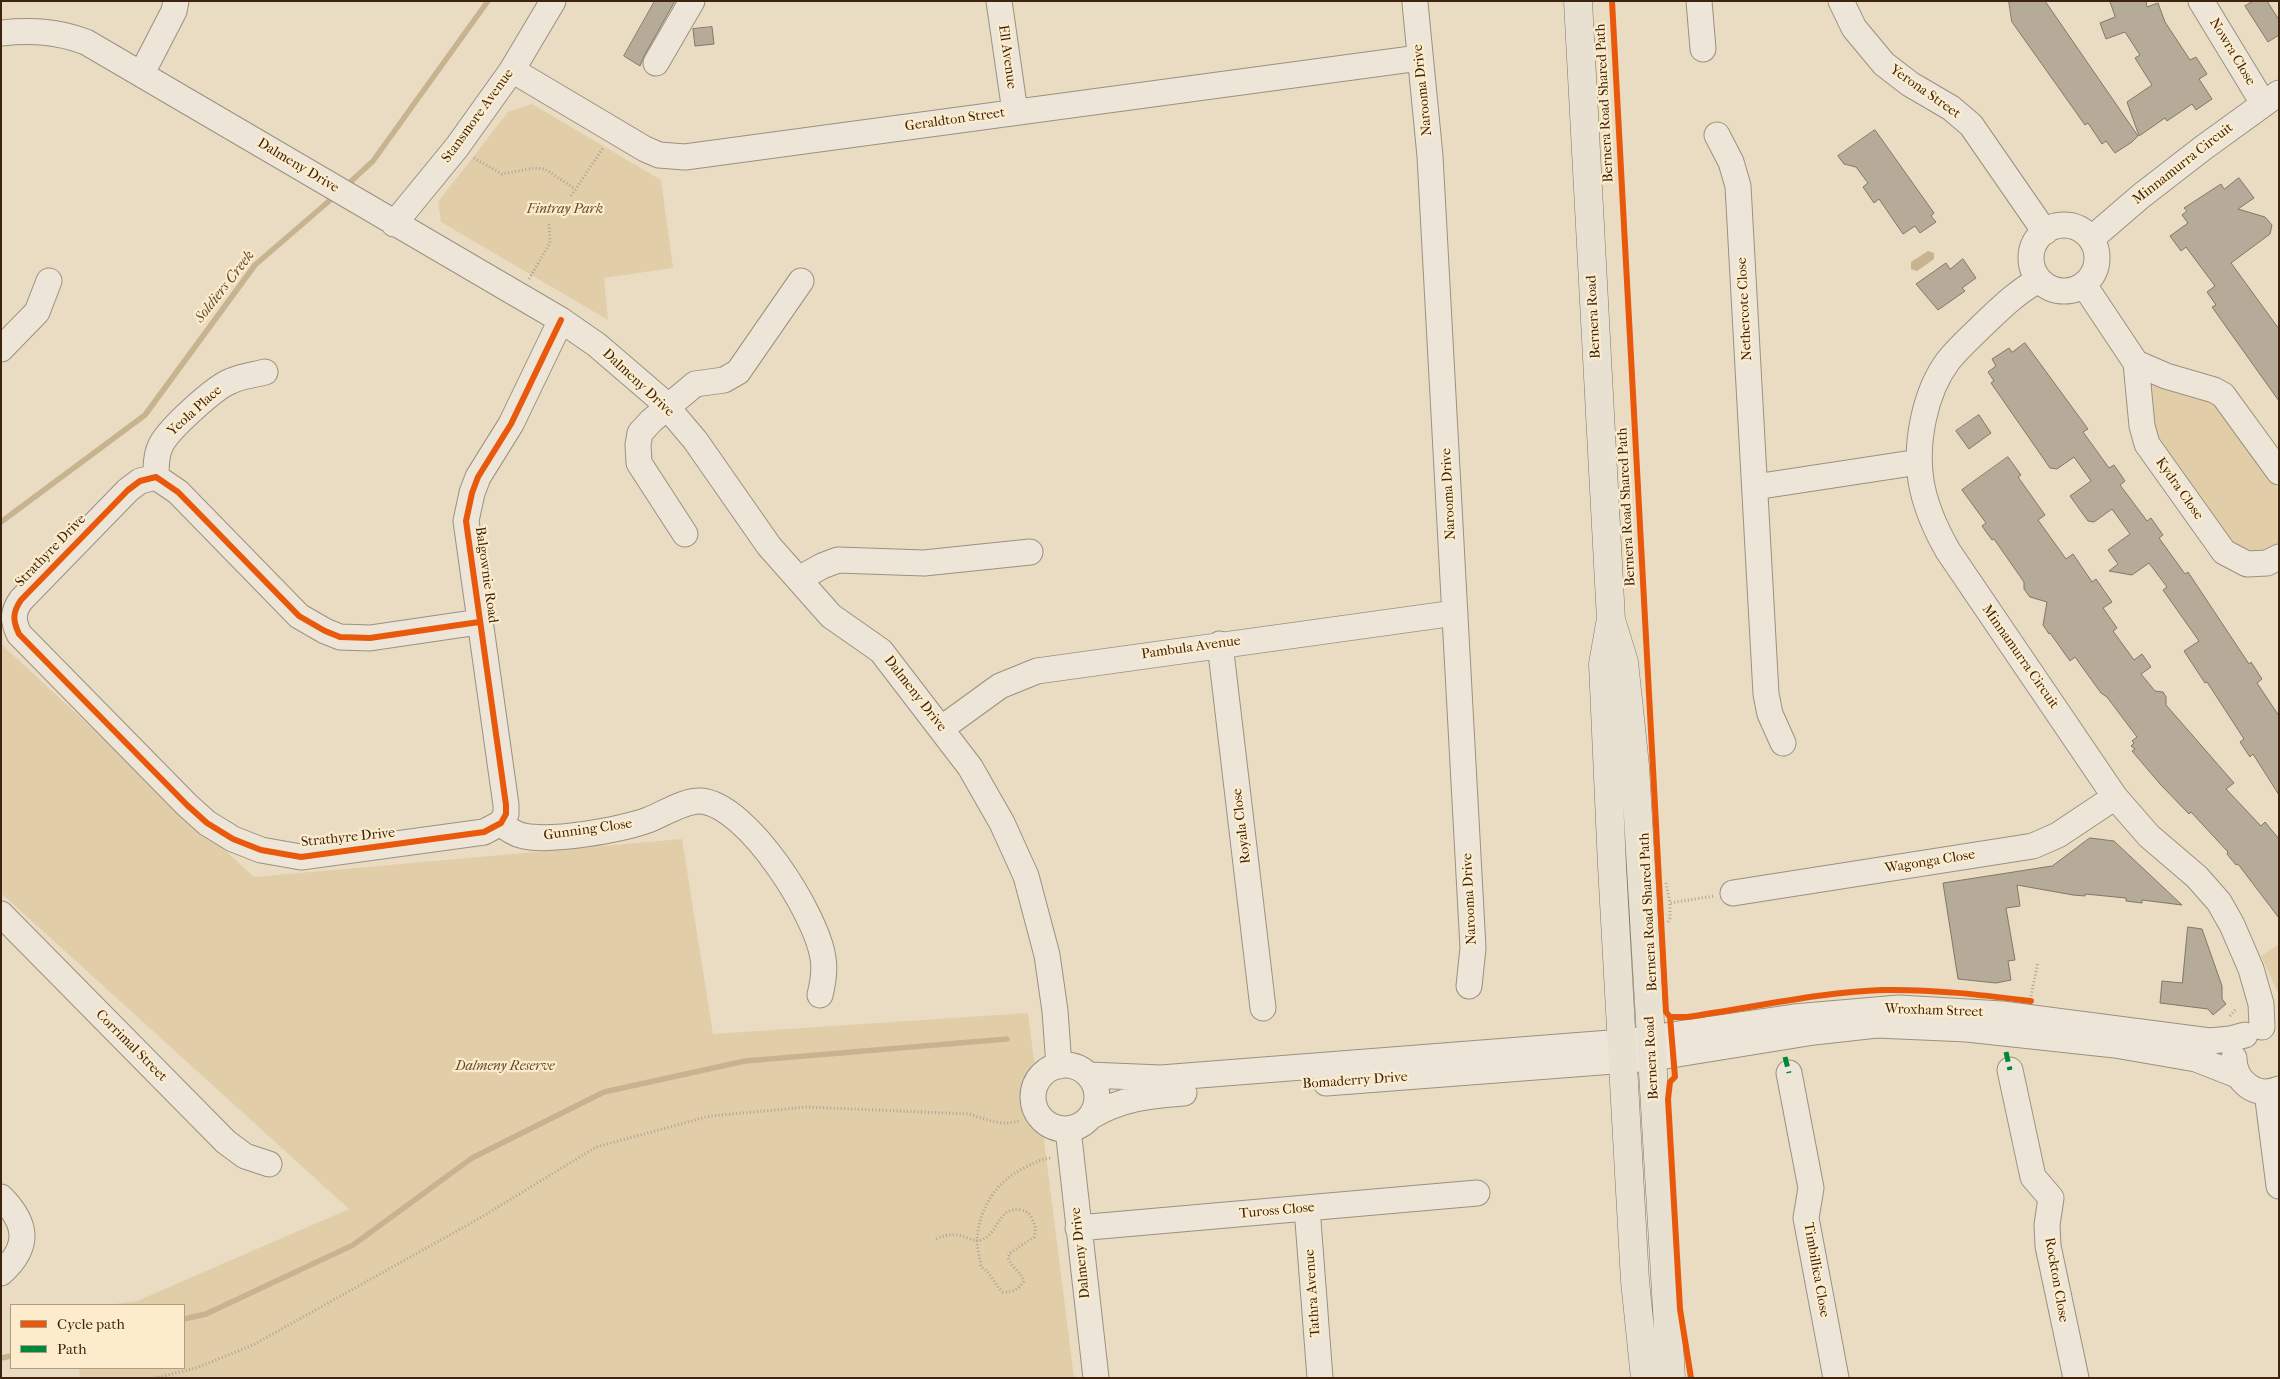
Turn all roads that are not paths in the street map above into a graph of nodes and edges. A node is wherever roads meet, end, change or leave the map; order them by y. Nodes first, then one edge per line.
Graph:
1 (176, 1) edge
2 (553, 1) edge
3 (692, 1) edge
4 (999, 1) edge
5 (1699, 1) edge
6 (1841, 1) edge
7 (2201, 1) edge
8 (1415, 3) dead end
9 (1576, 5) edge
10 (1, 33) edge
11 (1703, 49) dead end
12 (1419, 58) junction
13 (656, 63) dead end
14 (512, 70) junction
15 (142, 73) junction
16 (2271, 98) edge
17 (1015, 112) junction
18 (1717, 135) dead end
19 (394, 224) junction
20 (2045, 232) junction
21 (2091, 239) junction
22 (2039, 280) junction
23 (49, 281) dead end
24 (801, 281) dead end
25 (2084, 285) junction
26 (561, 320) junction
27 (1, 348) edge
28 (2136, 363) junction
29 (265, 372) dead end
30 (668, 408) junction
31 (1920, 462) junction
32 (2279, 472) edge
33 (156, 477) junction
34 (1755, 486) junction
35 (685, 534) dead end
36 (1030, 552) dead end
37 (2279, 557) edge
38 (799, 579) junction
39 (1455, 613) junction
40 (1611, 620) junction
41 (480, 622) junction
42 (1220, 644) junction
43 (942, 728) junction
44 (1783, 743) dead end
45 (2115, 797) junction
46 (501, 823) junction
47 (1733, 893) road end
48 (1, 914) edge
49 (1469, 986) dead end
50 (820, 995) dead end
51 (1263, 1008) dead end
52 (2262, 1024) edge
53 (1652, 1049) junction
54 (1623, 1051) junction
55 (1059, 1066) junction
56 (2010, 1070) dead end
57 (1789, 1074) dead end
58 (2237, 1074) junction
59 (1088, 1075) junction
60 (2273, 1091) edge
61 (1090, 1117) junction
62 (1068, 1129) junction
63 (269, 1164) dead end
64 (2279, 1186) edge
65 (1477, 1193) dead end
66 (1, 1197) edge
67 (1307, 1208) junction
68 (1078, 1228) junction
69 (1, 1273) edge
70 (1096, 1378) edge
71 (1320, 1378) edge
72 (1646, 1378) edge
73 (1671, 1378) edge
74 (1836, 1378) edge
75 (2076, 1378) edge

1 - 15 street
2 - 14 street, Stansmore Avenue
3 - 13 street
4 - 17 street, Ell Avenue
5 - 11 street
6 - 20 street, Yerona Street
7 - 16 street, Nowra Close
8 - 12 street, Narooma Drive
9 - 40 main road, Bernera Road
10 - 15 street, Dalmeny Drive
12 - 17 street, Geraldton Street
12 - 39 street, Narooma Drive
14 - 17 street, Geraldton Street
14 - 19 street, Stansmore Avenue
15 - 19 street, Dalmeny Drive
16 - 21 street, Minnamurra Circuit
18 - 34 street, Nethercote Close
19 - 26 street, Dalmeny Drive
20 - 21 street
20 - 22 street
21 - 25 street
22 - 25 street
22 - 31 street, Minnamurra Circuit
23 - 27 street
24 - 30 street
25 - 28 street, Kydra Close
26 - 30 street, Dalmeny Drive
26 - 41 street, Balgownie Road
28 - 32 street
28 - 37 street, Kydra Close
29 - 33 street, Yeola Place
30 - 35 street
30 - 38 street, Dalmeny Drive
31 - 34 street
31 - 45 street, Minnamurra Circuit
33 - 41 street
33 - 46 street, Strathyre Drive
34 - 44 street, Nethercote Close
36 - 38 street
38 - 43 street, Dalmeny Drive
39 - 42 street, Pambula Avenue
39 - 49 street, Narooma Drive
40 - 53 main road, Bernera Road
40 - 54 main road, Bernera Road
41 - 46 street, Balgownie Road
42 - 43 street, Pambula Avenue
42 - 51 street, Royala Close
43 - 55 street, Dalmeny Drive
45 - 47 street, Wagonga Close
45 - 52 street, Minnamurra Circuit
46 - 50 street, Gunning Close
48 - 63 street, Corrimal Street
52 - 53 street, Wroxham Street
52 - 58 street
53 - 54 street, Wroxham Street
53 - 58 street, Wroxham Street
53 - 73 main road, Bernera Road
54 - 59 street, Bomaderry Drive
54 - 61 street, Bomaderry Drive
54 - 72 main road, Bernera Road
55 - 59 street
55 - 62 street
56 - 75 street, Rockton Close
57 - 74 street, Timbillica Close
58 - 60 street
59 - 61 street
60 - 64 street
61 - 62 street
62 - 68 street, Dalmeny Drive
65 - 67 street, Tuross Close
66 - 69 street
67 - 68 street, Tuross Close
67 - 71 street, Tathra Avenue
68 - 70 street, Dalmeny Drive

